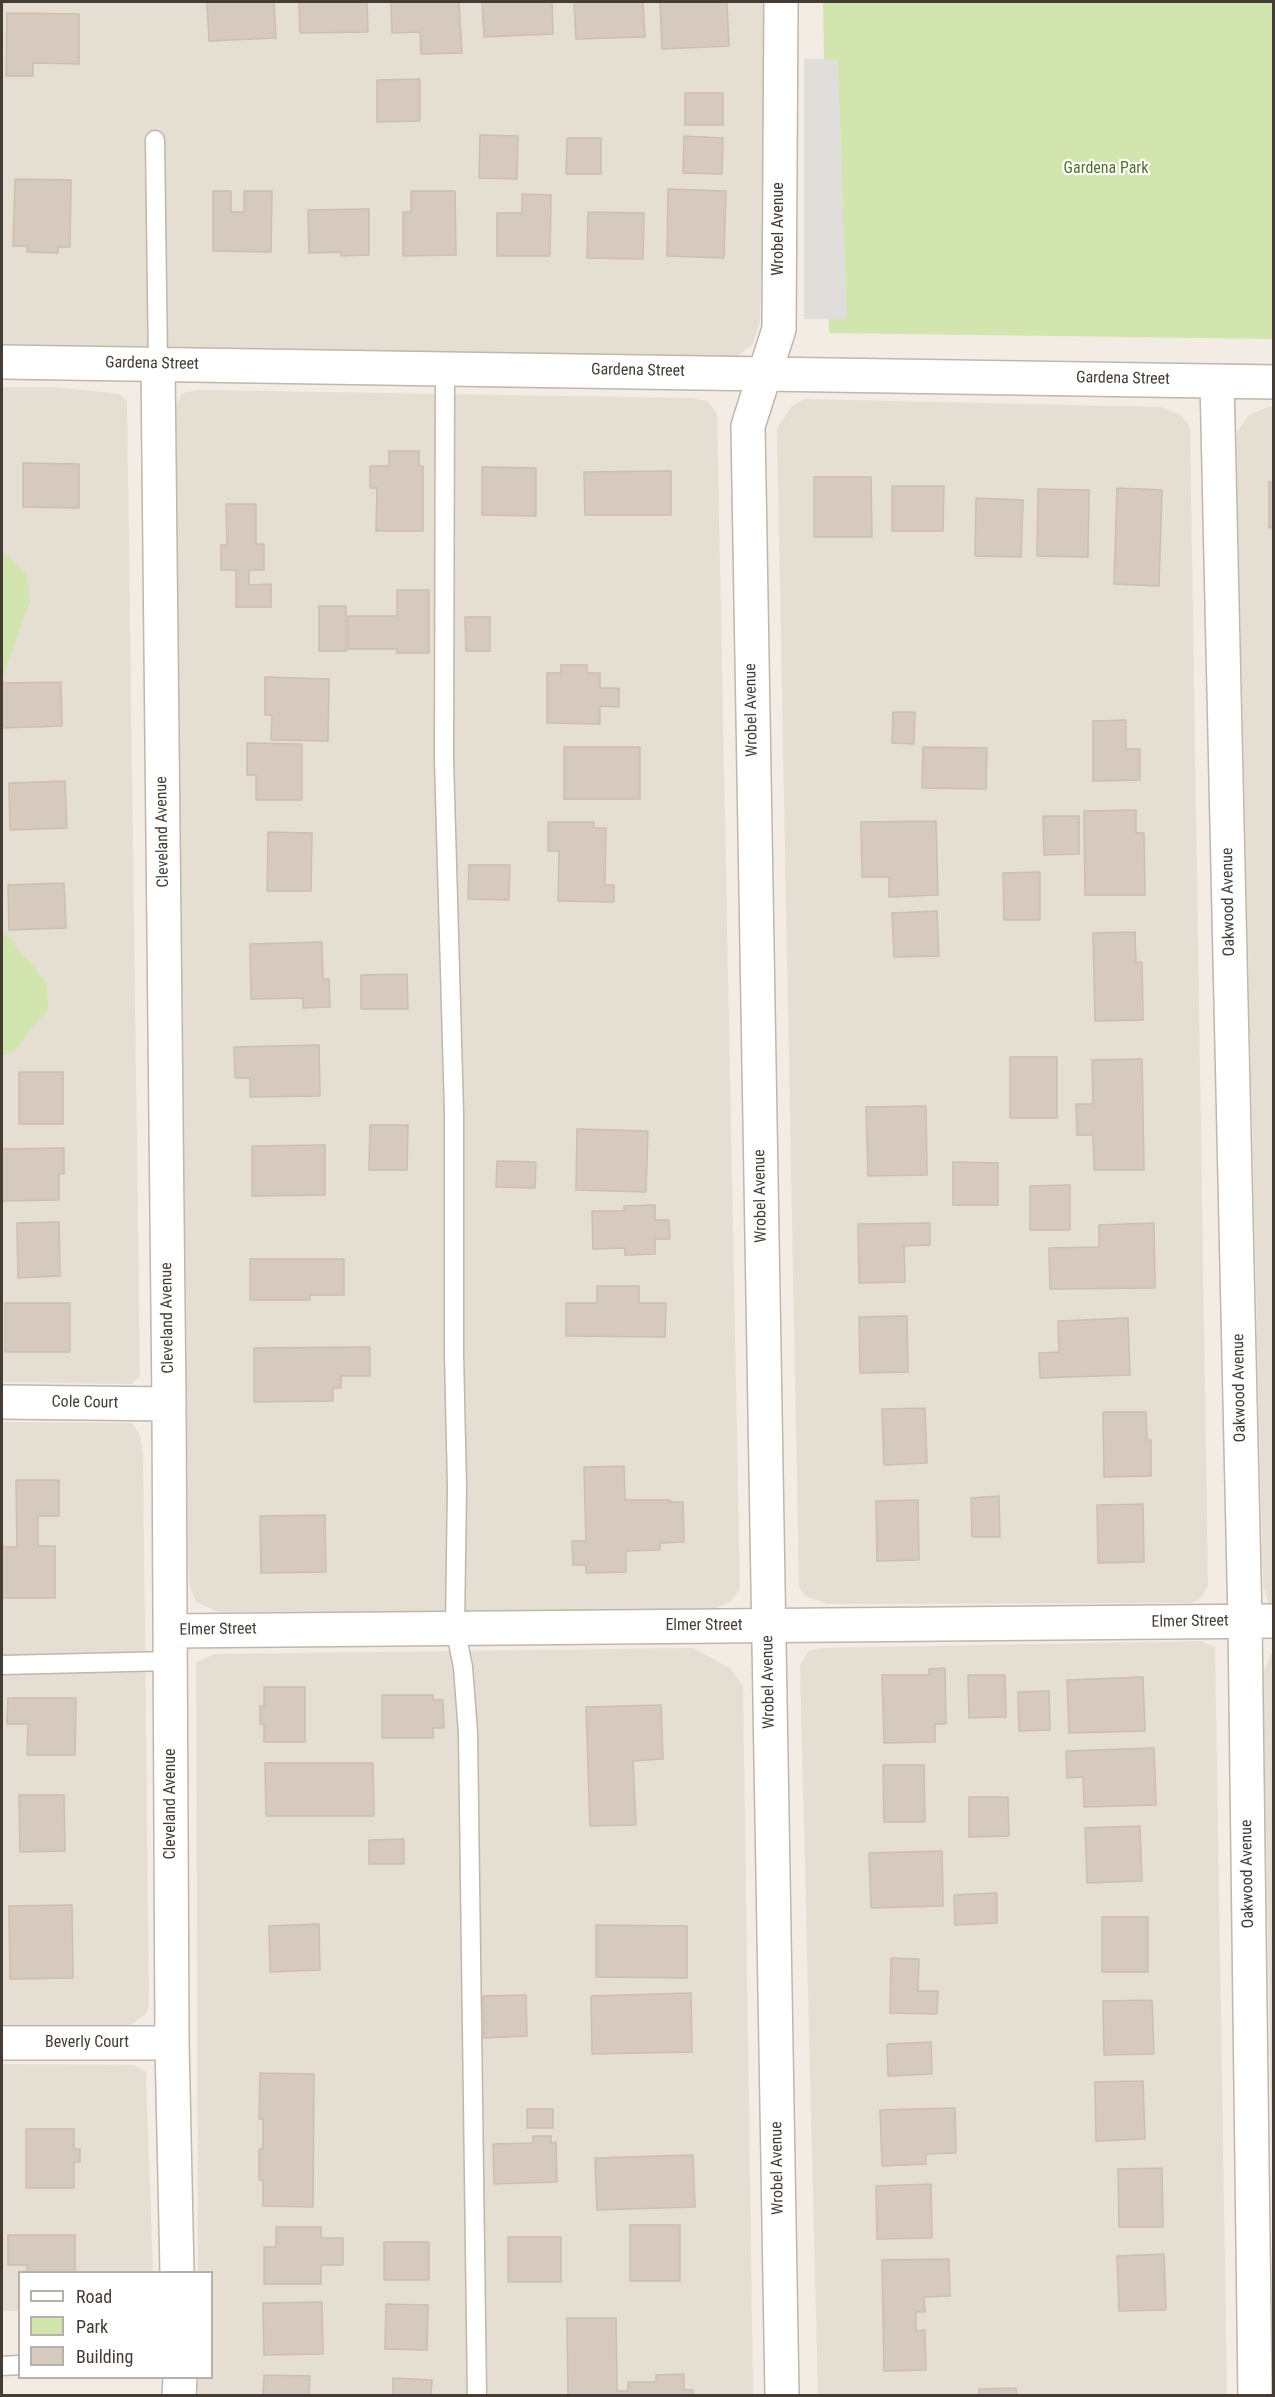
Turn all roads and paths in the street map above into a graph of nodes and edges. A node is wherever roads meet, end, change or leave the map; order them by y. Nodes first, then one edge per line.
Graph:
1 (781, 2) edge
2 (156, 140) dead end
3 (2, 362) edge
4 (158, 364) junction
5 (445, 368) junction
6 (765, 373) junction
7 (1218, 381) junction
8 (1274, 382) edge
9 (2, 1402) edge
10 (169, 1404) junction
11 (1259, 1621) edge
12 (768, 1626) junction
13 (455, 1627) junction
14 (171, 1646) junction
15 (2, 1665) edge
16 (2, 2043) edge
17 (172, 2043) junction
18 (177, 2271) edge
19 (18, 2365) edge
20 (2, 2366) edge
21 (180, 2379) edge
22 (180, 2396) edge
23 (477, 2396) edge
24 (782, 2396) edge
25 (1255, 2396) edge

1 - 6 street, Wrobel Avenue
2 - 4 lane
3 - 4 street, Gardena Street
4 - 5 street, Gardena Street
4 - 10 street, Cleveland Avenue
5 - 6 street, Gardena Street
5 - 13 lane
6 - 7 street, Gardena Street
6 - 12 street, Wrobel Avenue
7 - 8 street, Gardena Street
7 - 11 street, Oakwood Avenue
9 - 10 street, Cole Court
10 - 14 street, Cleveland Avenue
11 - 12 street, Elmer Street
11 - 25 street, Oakwood Avenue
12 - 13 street, Elmer Street
12 - 24 street, Wrobel Avenue
13 - 14 street, Elmer Street
13 - 23 lane
14 - 15 lane
14 - 17 street, Cleveland Avenue
16 - 17 street, Beverly Court
17 - 18 street, Cleveland Avenue
19 - 20 lane
21 - 22 street

